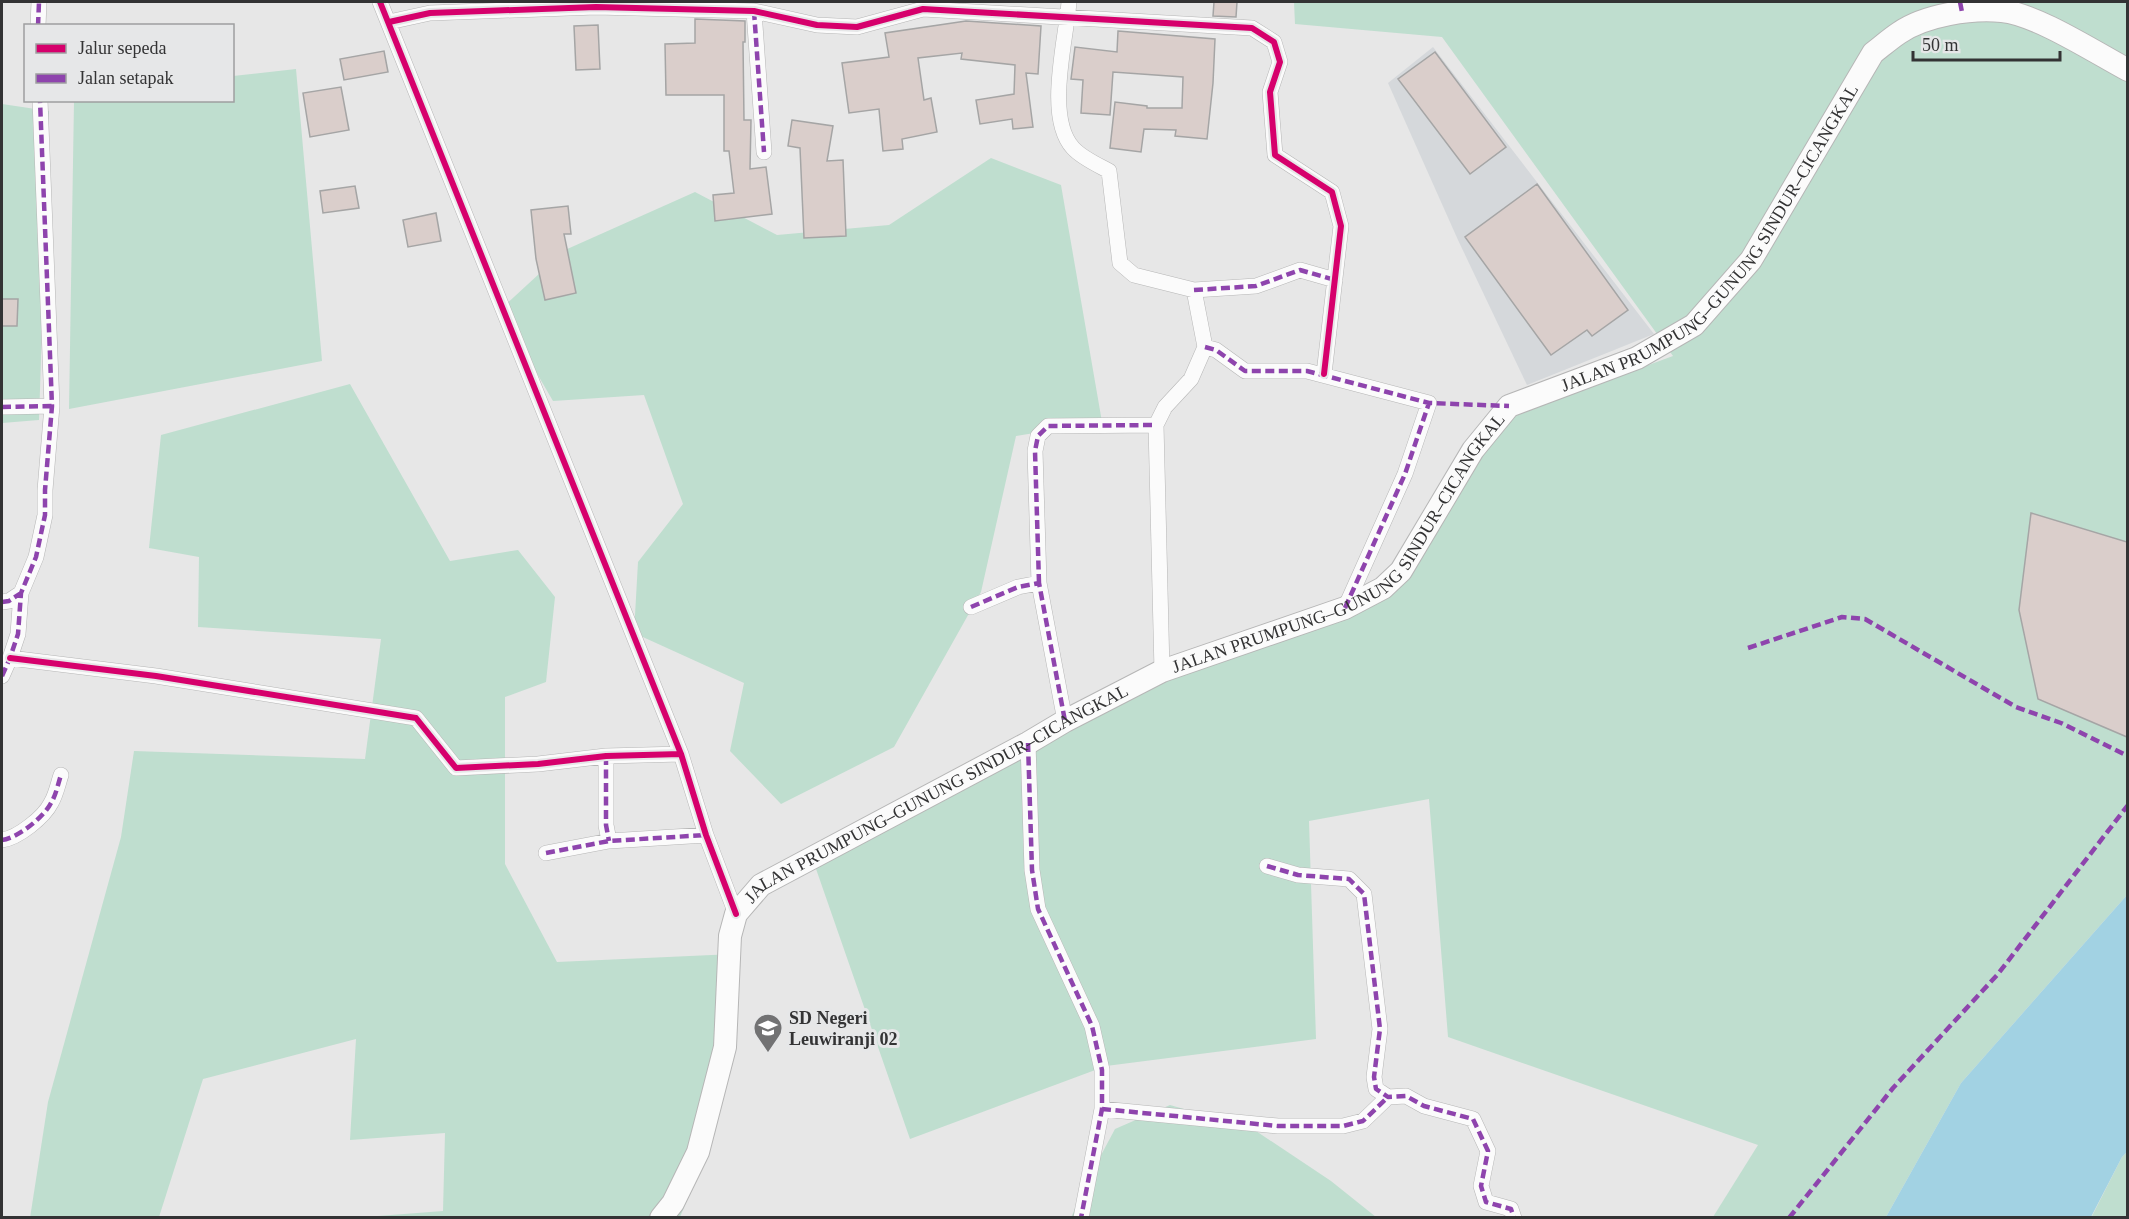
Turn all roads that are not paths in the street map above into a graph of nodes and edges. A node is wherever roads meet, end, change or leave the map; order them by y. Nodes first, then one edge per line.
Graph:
1 (39, 2) edge
2 (380, 2) edge
3 (1069, 2) edge
4 (754, 10) junction
5 (1068, 18) junction
6 (389, 22) junction
7 (38, 24) edge
8 (2127, 70) edge
9 (40, 102) edge
10 (764, 152) dead end
11 (1335, 280) junction
12 (1194, 290) junction
13 (1205, 347) junction
14 (1324, 374) junction
15 (52, 406) junction
16 (2, 407) edge
17 (1156, 425) junction
18 (1039, 583) junction
19 (21, 593) junction
20 (2, 602) edge
21 (971, 607) dead end
22 (1345, 608) junction
23 (10, 658) junction
24 (1162, 671) junction
25 (2, 676) edge
26 (1065, 721) junction
27 (1028, 743) junction
28 (681, 754) junction
29 (606, 756) junction
30 (61, 775) dead end
31 (706, 835) junction
32 (2, 840) edge
33 (609, 841) junction
34 (546, 853) dead end
35 (1267, 866) dead end
36 (736, 914) junction
37 (1388, 1097) junction
38 (1102, 1109) junction
39 (661, 1218) edge
40 (1081, 1218) edge
41 (1514, 1218) edge

1 - 7 street
2 - 6 street
3 - 5 street
4 - 5 street
4 - 6 street
4 - 10 street
5 - 11 street
5 - 12 street
6 - 28 street
8 - 22 main road, JALAN PRUMPUNG–GUNUNG SINDUR–CICANGKAL
9 - 15 street
11 - 12 street
11 - 14 street
12 - 13 street
13 - 14 street
13 - 17 street
14 - 22 street
15 - 16 street
15 - 19 street
17 - 18 street
17 - 24 street
18 - 21 street
18 - 26 street
19 - 20 street
19 - 23 street
22 - 24 main road, JALAN PRUMPUNG–GUNUNG SINDUR–CICANGKAL
23 - 25 street
23 - 29 street
24 - 26 main road, JALAN PRUMPUNG–GUNUNG SINDUR–CICANGKAL
26 - 27 main road, JALAN PRUMPUNG–GUNUNG SINDUR–CICANGKAL
27 - 36 main road, JALAN PRUMPUNG–GUNUNG SINDUR–CICANGKAL
27 - 38 street
28 - 29 street
28 - 31 street
29 - 33 street
30 - 32 street
31 - 33 street
31 - 36 street
33 - 34 street
35 - 37 street
36 - 39 main road, JALAN PRUMPUNG–GUNUNG SINDUR–CICANGKAL
37 - 38 street
37 - 41 street
38 - 40 street

